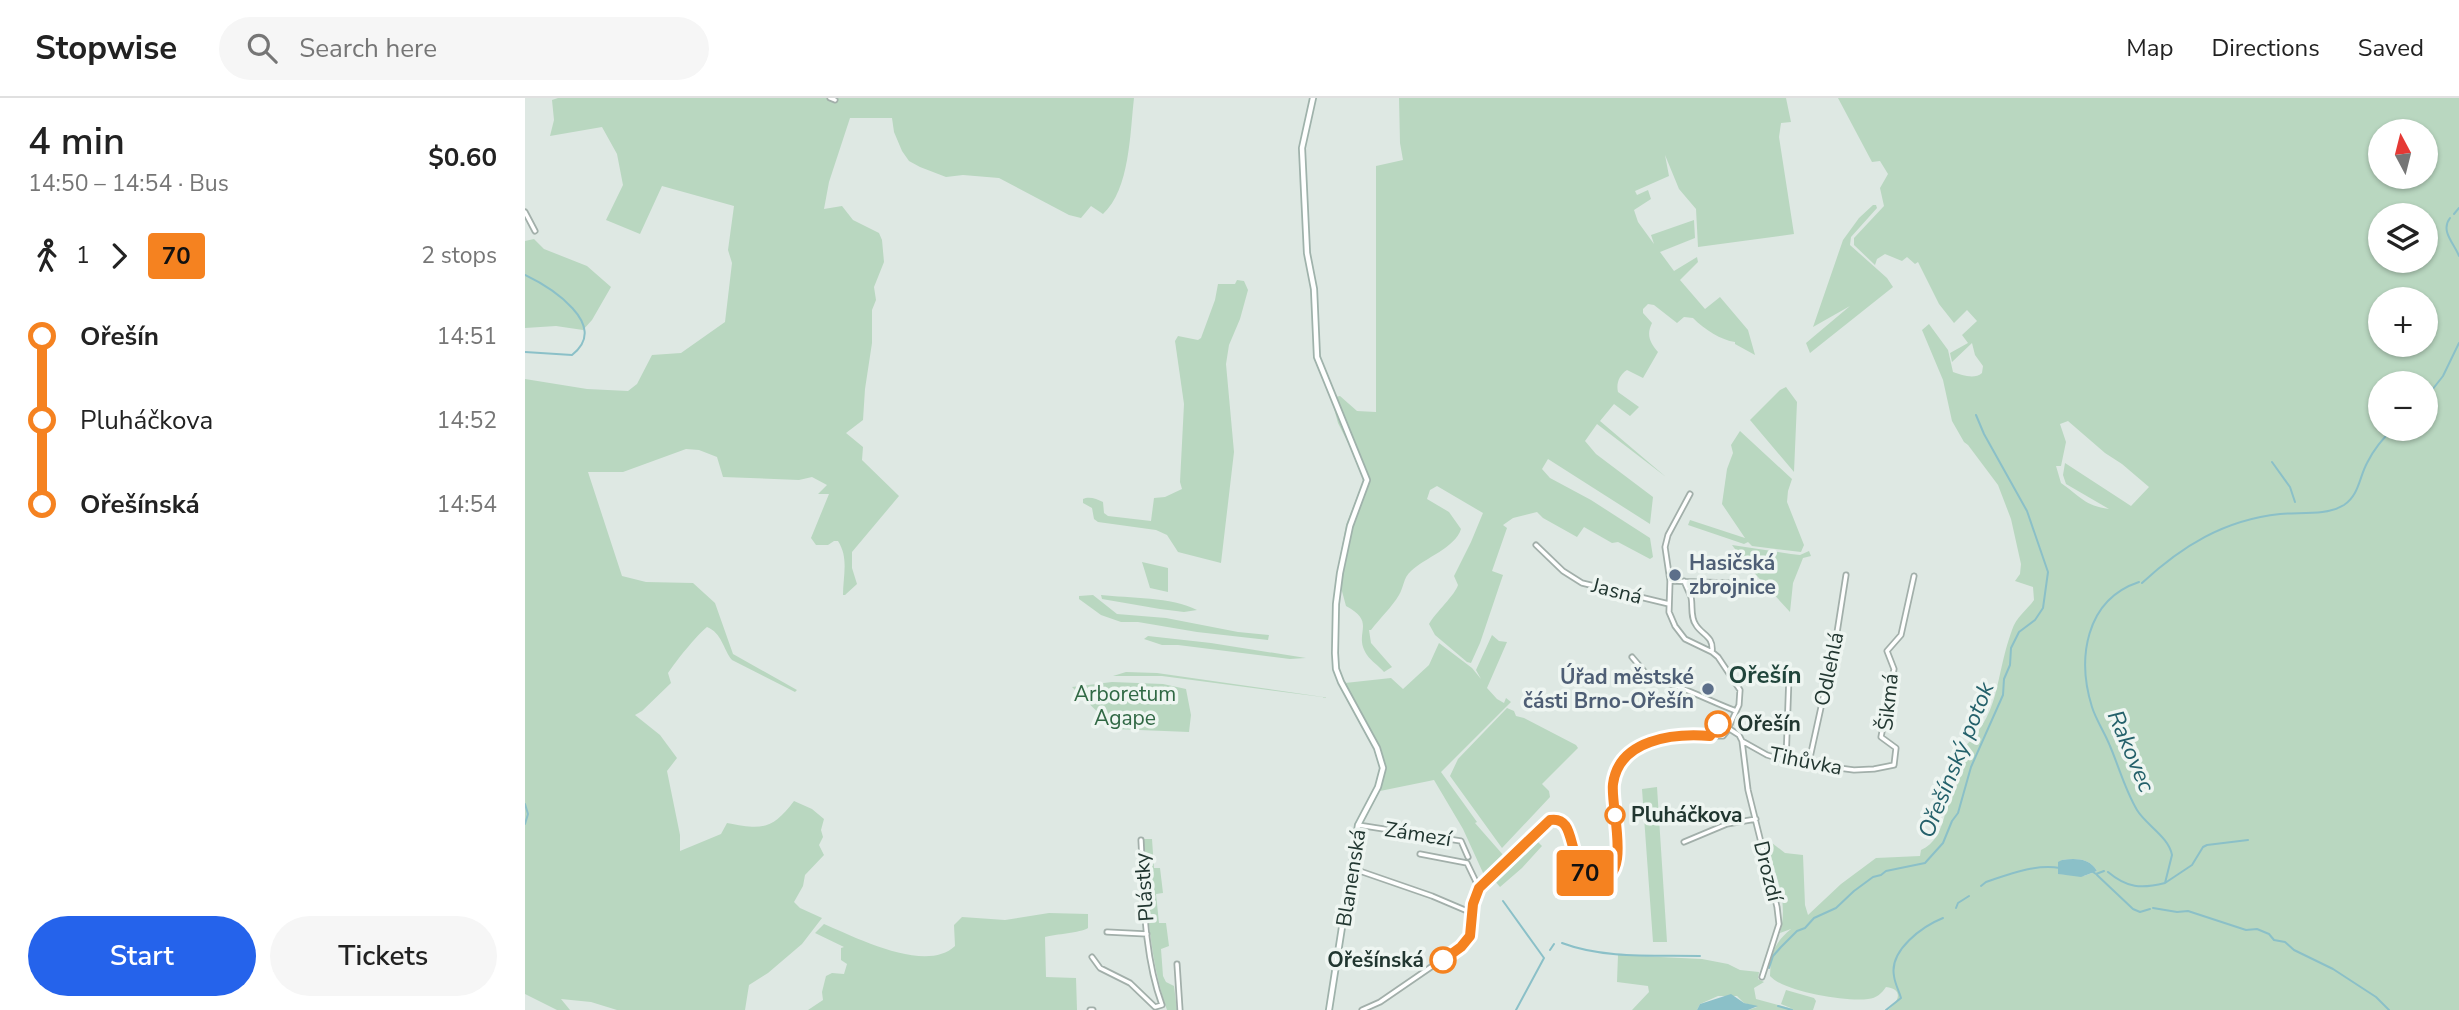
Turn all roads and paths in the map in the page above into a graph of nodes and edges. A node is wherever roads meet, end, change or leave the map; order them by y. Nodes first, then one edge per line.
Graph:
1 (1313, 98) edge
2 (525, 212) edge
3 (535, 231) dead end
4 (1690, 494) dead end
5 (1536, 545) dead end
6 (1846, 575) dead end
7 (1914, 576) dead end
8 (1670, 581) junction
9 (1684, 581) junction
10 (1731, 583) dead end
11 (1669, 604) junction
12 (1712, 652) junction
13 (1632, 657) dead end
14 (1789, 676) dead end
15 (1642, 678) dead end
16 (1650, 679) junction
17 (1736, 711) junction
18 (1728, 728) junction
19 (1742, 741) junction
20 (1786, 761) junction
21 (1809, 762) junction
22 (1874, 769) joint
23 (1756, 819) junction
24 (1358, 825) junction
25 (1141, 840) dead end
26 (1684, 842) dead end
27 (1420, 854) dead end
28 (1468, 857) dead end
29 (1352, 868) junction
30 (1479, 888) junction
31 (1472, 913) junction
32 (1107, 932) dead end
33 (1147, 934) junction
34 (1092, 957) dead end
35 (1177, 964) dead end
36 (1762, 977) dead end
37 (1163, 1007) edge
38 (1154, 1009) edge
39 (1180, 1010) edge
40 (1329, 1010) edge
41 (1362, 1010) edge

1 - 24 street, Blanenská
2 - 3 street
4 - 8 street
5 - 11 street, Jasná
6 - 21 street, Odlehlá
7 - 22 street, Šikmá
8 - 9 street
8 - 11 street
9 - 10 street
9 - 12 street
11 - 12 street
12 - 17 street
13 - 16 street
14 - 20 street
15 - 16 street
16 - 17 street
17 - 18 street
18 - 19 street
18 - 30 street
19 - 20 street, Tihůvka
19 - 23 street, Drozdí
20 - 21 street, Tihůvka
21 - 22 street, Tihůvka
23 - 26 street
23 - 36 street, Drozdí
24 - 28 street, Zámezí
24 - 29 street, Blanenská
25 - 33 street, Plástky
27 - 30 street
29 - 31 street
29 - 40 street, Blanenská
30 - 31 street
31 - 41 street
32 - 33 street, Plástky
33 - 37 street, Plástky
34 - 38 street, Plástky
35 - 39 street
37 - 38 street, Plástky

